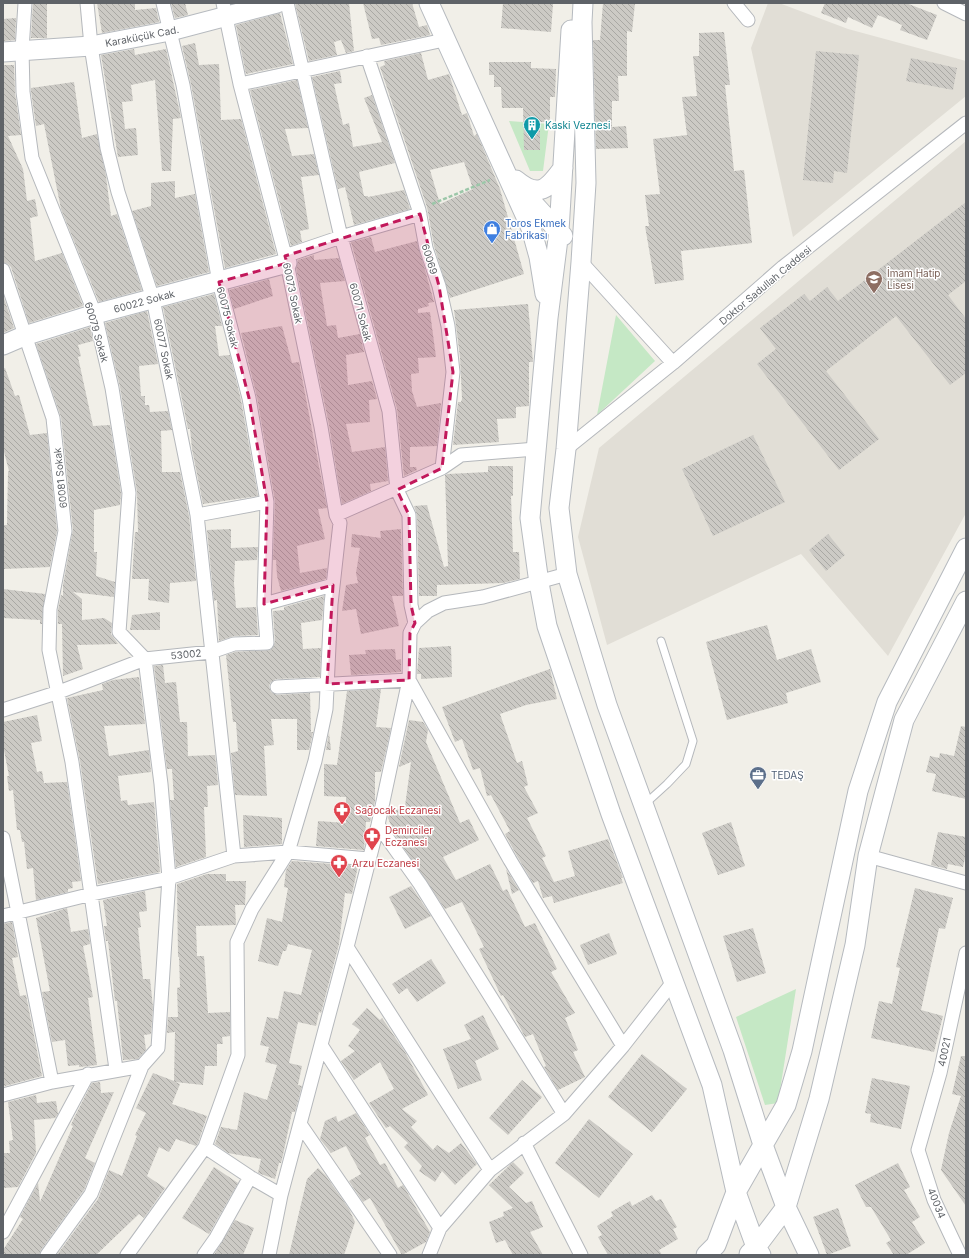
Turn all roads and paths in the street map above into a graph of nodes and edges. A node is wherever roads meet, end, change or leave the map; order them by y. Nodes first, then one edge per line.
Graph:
1 (24, 3) edge
2 (87, 3) edge
3 (163, 3) edge
4 (277, 3) edge
5 (287, 3) edge
6 (429, 3) edge
7 (572, 3) edge
8 (584, 3) edge
9 (734, 3) edge
10 (944, 3) edge
11 (224, 10) edge
12 (966, 14) edge
13 (748, 20) dead end
14 (170, 31) junction
15 (444, 40) junction
16 (91, 46) junction
17 (22, 50) junction
18 (3, 52) edge
19 (367, 56) junction
20 (301, 71) junction
21 (240, 84) junction
22 (966, 123) edge
23 (563, 168) junction
24 (507, 173) junction
25 (419, 212) junction
26 (559, 231) junction
27 (341, 236) junction
28 (286, 260) junction
29 (581, 262) junction
30 (3, 270) edge
31 (219, 282) junction
32 (153, 299) junction
33 (95, 314) junction
34 (548, 318) junction
35 (24, 336) junction
36 (3, 345) edge
37 (674, 363) junction
38 (536, 449) junction
39 (566, 449) junction
40 (442, 468) junction
41 (396, 490) junction
42 (267, 502) junction
43 (197, 515) junction
44 (336, 516) junction
45 (966, 548) edge
46 (567, 574) junction
47 (539, 583) junction
48 (333, 585) junction
49 (966, 601) edge
50 (264, 604) junction
51 (415, 623) junction
52 (661, 641) dead end
53 (211, 652) junction
54 (145, 659) junction
55 (408, 680) junction
56 (327, 684) junction
57 (277, 687) dead end
58 (59, 692) junction
59 (3, 710) edge
60 (644, 806) junction
61 (378, 825) junction
62 (3, 838) edge
63 (288, 852) junction
64 (234, 856) junction
65 (868, 856) junction
66 (369, 859) junction
67 (169, 878) junction
68 (966, 883) edge
69 (92, 894) junction
70 (18, 913) junction
71 (3, 916) edge
72 (348, 947) junction
73 (966, 953) edge
74 (673, 982) junction
75 (321, 1045) junction
76 (624, 1046) junction
77 (142, 1066) junction
78 (116, 1069) junction
79 (88, 1074) junction
80 (52, 1082) junction
81 (3, 1095) edge
82 (564, 1114) junction
83 (300, 1124) junction
84 (524, 1143) junction
85 (763, 1145) junction
86 (205, 1147) junction
87 (918, 1150) joint
88 (490, 1170) junction
89 (250, 1178) junction
90 (736, 1192) junction
91 (281, 1195) junction
92 (786, 1207) junction
93 (440, 1228) junction
94 (3, 1229) edge
95 (755, 1252) edge
96 (430, 1254) edge
97 (47, 1255) edge
98 (127, 1255) edge
99 (204, 1255) edge
100 (269, 1255) edge
101 (390, 1255) edge
102 (581, 1255) edge
103 (706, 1255) edge
104 (809, 1255) edge
105 (960, 1255) edge

1 - 17 street, 60079 Sokak
2 - 16 street, 60077 Sokak
3 - 14 street, 60075 Sokak
4 - 11 main road, Karaküçük Cad.
5 - 20 street, 60071 Sokak
6 - 15 main road
7 - 23 main road
8 - 29 main road
9 - 13 street
10 - 12 street
11 - 14 main road, Karaküçük Cad.
11 - 21 street, 60073 Sokak
14 - 16 main road, Karaküçük Cad.
14 - 31 street, 60075 Sokak
15 - 19 street
15 - 24 main road
16 - 17 main road, Karaküçük Cad.
16 - 32 street, 60077 Sokak
17 - 18 main road, Karaküçük Cad.
17 - 33 street, 60079 Sokak
19 - 20 street
19 - 25 street, 60069
20 - 21 street
20 - 27 street, 60071 Sokak
21 - 28 street, 60073 Sokak
22 - 37 street, Doktor Sadullah Caddesi
23 - 24 main road
23 - 26 main road
24 - 25 path
24 - 26 main road
24 - 34 main road
25 - 27 street
25 - 40 street, 60069
26 - 29 main road
26 - 34 main road
27 - 28 street
27 - 41 street, 60071 Sokak
28 - 31 main road, 60022 Sokak
28 - 44 street, 60073 Sokak
29 - 37 street
29 - 39 main road
30 - 35 street, 60081 Sokak
31 - 32 main road, 60022 Sokak
31 - 42 street, 60075 Sokak
32 - 33 main road, 60022 Sokak
32 - 43 street, 60077 Sokak
33 - 35 main road, 60022 Sokak
33 - 54 street, 60079 Sokak
34 - 38 main road
35 - 36 main road, 60022 Sokak
35 - 58 street, 60081 Sokak
37 - 39 street, Doktor Sadullah Caddesi
38 - 40 street
38 - 47 main road
39 - 46 main road
40 - 41 street
41 - 44 street
41 - 51 street, 60071 Sokak
42 - 43 street
42 - 50 street, 60075 Sokak
43 - 53 street, 60077 Sokak
44 - 48 street, 60073 Sokak
45 - 85 main road
46 - 47 street
46 - 60 main road
47 - 51 street
47 - 74 main road
48 - 50 street
48 - 56 street, 60073 Sokak
49 - 65 main road
50 - 53 street, 53002
51 - 55 street
52 - 60 lane
53 - 54 street, 53002
53 - 64 street, 60077 Sokak
54 - 58 street, 53002
54 - 67 street
55 - 56 street
55 - 61 street
55 - 76 street
56 - 57 street
56 - 63 street, 60073 Sokak
58 - 59 street, 53002
58 - 69 street, 60081 Sokak
60 - 85 main road
61 - 66 street
61 - 82 street
62 - 70 street
63 - 64 street
63 - 66 street
63 - 86 street, 60073 Sokak
64 - 67 street
65 - 68 street
65 - 92 main road
66 - 72 street
67 - 69 street
67 - 77 street
69 - 70 street
69 - 78 street, 60081 Sokak
70 - 71 street
70 - 80 street
72 - 75 street
72 - 88 street
73 - 87 street, 40021
74 - 76 street
74 - 90 main road
75 - 83 street
75 - 93 street
76 - 82 street
77 - 78 street
77 - 97 street
78 - 79 street
79 - 80 street
79 - 94 street
80 - 81 street
82 - 84 street
83 - 91 street
83 - 101 street
84 - 88 street
84 - 102 street
85 - 90 main road
85 - 92 main road
86 - 89 street
86 - 98 street, 60073 Sokak
87 - 105 street, 40034
88 - 93 street
89 - 91 street
89 - 99 street
90 - 95 main road
90 - 103 main road
91 - 100 street
92 - 95 main road
92 - 104 main road
93 - 96 street

